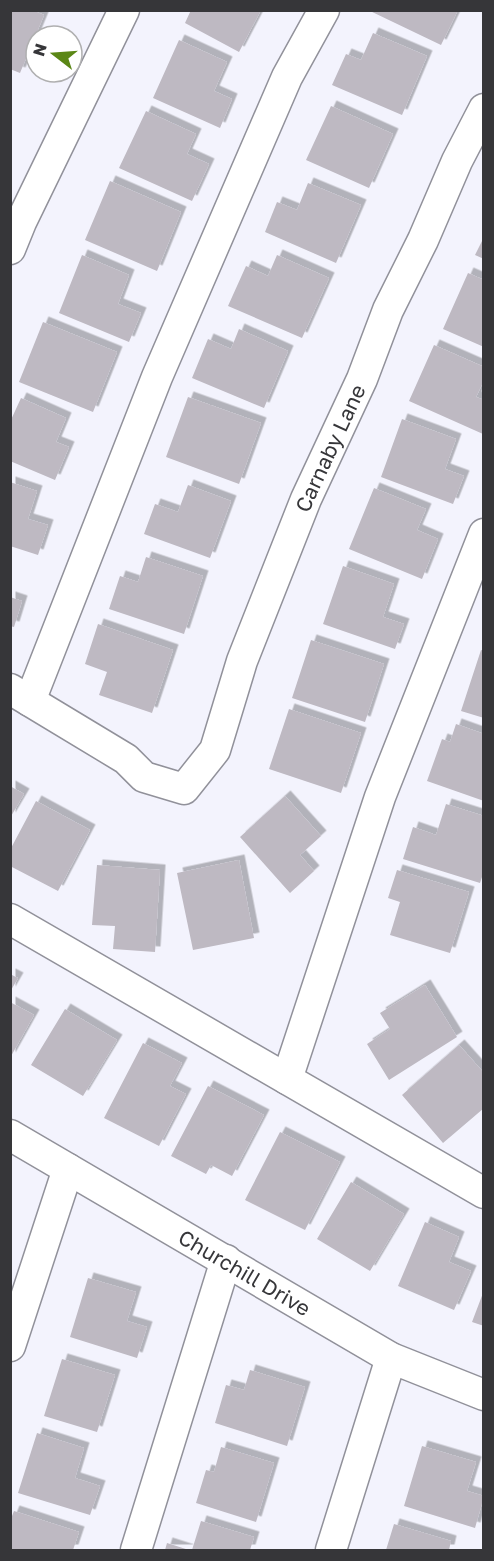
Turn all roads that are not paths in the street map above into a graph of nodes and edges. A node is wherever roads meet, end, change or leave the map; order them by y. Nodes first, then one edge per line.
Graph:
1 (124, 10) edge
2 (324, 10) edge
3 (483, 109) edge
4 (10, 249) edge
5 (483, 534) edge
6 (20, 695) edge
7 (10, 919) edge
8 (287, 1079) junction
9 (10, 1135) edge
10 (68, 1169) junction
11 (483, 1193) edge
12 (226, 1260) junction
13 (10, 1346) edge
14 (391, 1358) junction
15 (483, 1395) edge
16 (136, 1551) edge
17 (331, 1551) edge

1 - 4 street
2 - 6 street
3 - 6 street, Carnaby Lane
5 - 8 street
7 - 8 street
8 - 11 street
9 - 10 street, Churchill Drive
10 - 12 street, Churchill Drive
10 - 13 street
12 - 14 street, Churchill Drive
12 - 16 street
14 - 15 street, Churchill Drive
14 - 17 street

